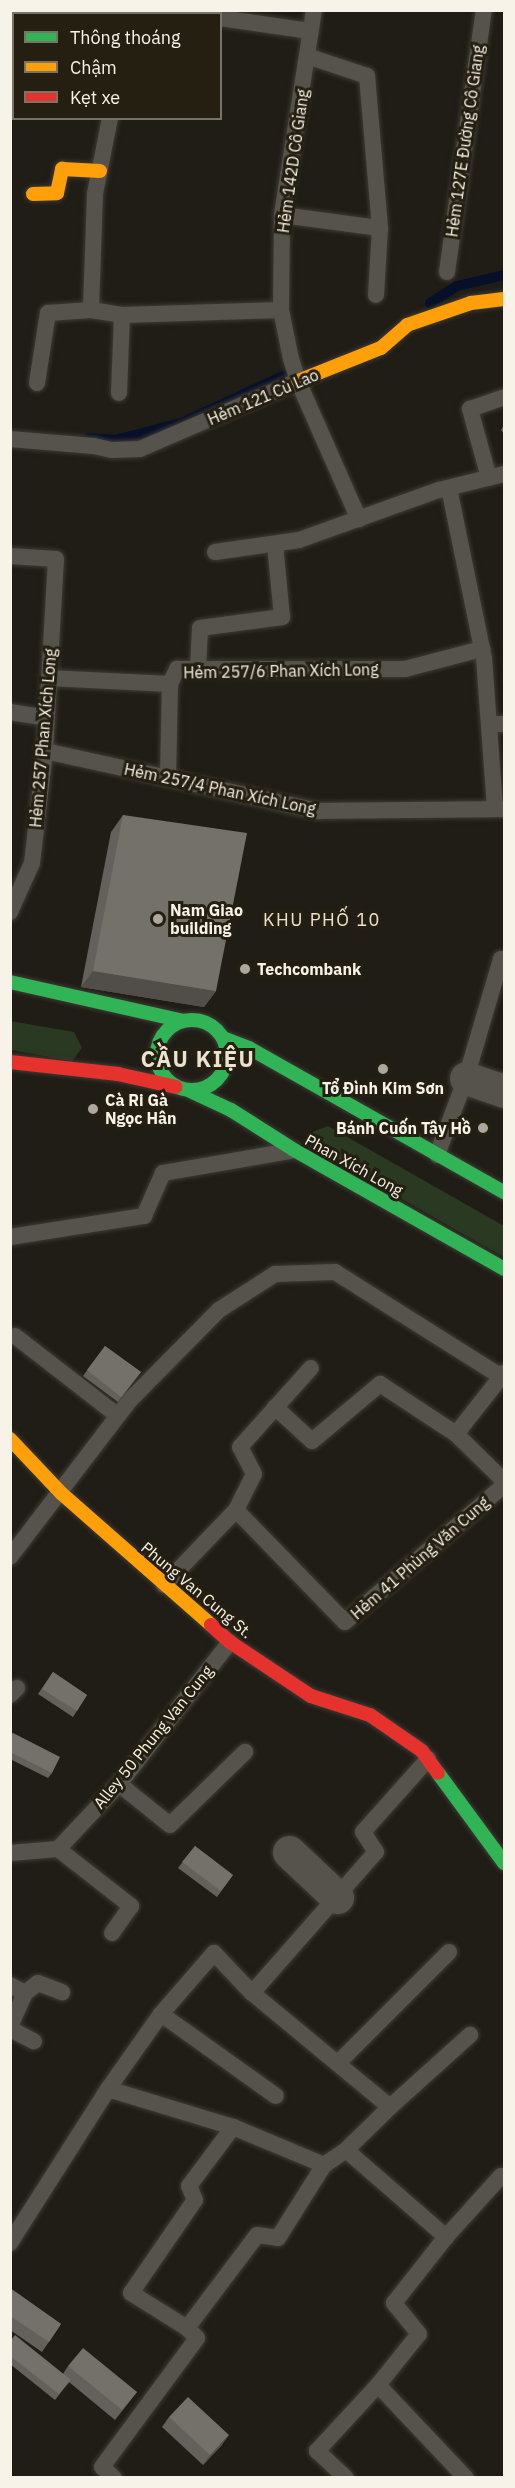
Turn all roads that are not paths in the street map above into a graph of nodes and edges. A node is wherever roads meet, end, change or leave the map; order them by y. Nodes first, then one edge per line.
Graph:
1 (314, 10) edge
2 (484, 10) edge
3 (222, 18) edge
4 (310, 31) junction
5 (307, 56) junction
6 (110, 120) edge
7 (100, 171) junction
8 (33, 194) dead end
9 (282, 215) junction
10 (380, 228) junction
11 (447, 272) dead end
12 (376, 295) dead end
13 (504, 298) edge
14 (91, 310) junction
15 (281, 310) junction
16 (122, 315) junction
17 (298, 381) junction
18 (37, 383) dead end
19 (119, 393) dead end
20 (504, 397) edge
21 (10, 439) edge
22 (497, 476) edge
23 (449, 488) junction
24 (359, 519) junction
25 (275, 544) junction
26 (215, 552) dead end
27 (10, 556) edge
28 (482, 649) junction
29 (198, 670) junction
30 (49, 678) junction
31 (170, 684) junction
32 (10, 712) edge
33 (47, 718) junction
34 (497, 724) edge
35 (45, 751) junction
36 (168, 778) junction
37 (500, 809) edge
38 (10, 912) edge
39 (504, 959) edge
40 (10, 982) edge
41 (183, 1021) junction
42 (223, 1038) junction
43 (10, 1062) edge
44 (466, 1078) junction
45 (182, 1088) junction
46 (504, 1091) edge
47 (294, 1150) junction
48 (436, 1155) junction
49 (504, 1192) edge
50 (10, 1237) edge
51 (504, 1269) edge
52 (15, 1336) dead end
53 (310, 1368) dead end
54 (503, 1375) edge
55 (275, 1407) junction
56 (118, 1416) junction
57 (456, 1434) junction
58 (10, 1439) edge
59 (504, 1483) edge
60 (61, 1493) junction
61 (236, 1510) junction
62 (10, 1557) edge
63 (164, 1586) junction
64 (230, 1642) junction
65 (245, 1752) dead end
66 (428, 1759) junction
67 (119, 1784) junction
68 (58, 1849) junction
69 (289, 1852) dead end
70 (10, 1853) edge
71 (504, 1863) edge
72 (337, 1897) junction
73 (111, 1933) dead end
74 (449, 1952) dead end
75 (18, 1989) edge
76 (62, 1992) dead end
77 (252, 1993) junction
78 (161, 2014) junction
79 (10, 2028) edge
80 (470, 2035) dead end
81 (34, 2041) dead end
82 (338, 2063) junction
83 (108, 2089) junction
84 (276, 2096) dead end
85 (390, 2107) junction
86 (233, 2127) junction
87 (346, 2150) junction
88 (324, 2165) junction
89 (504, 2178) edge
90 (446, 2237) junction
91 (10, 2243) edge
92 (187, 2328) junction
93 (378, 2385) junction
94 (114, 2478) edge
95 (346, 2478) edge
96 (466, 2478) edge

1 - 4 lane, Hẻm 142D Cô Giang
2 - 11 lane, Hẻm 127E Đường Cô Giang
3 - 4 lane
4 - 5 lane, Hẻm 142D Cô Giang
5 - 9 lane, Hẻm 142D Cô Giang
5 - 10 lane
6 - 7 lane
7 - 8 street
7 - 14 lane
9 - 10 lane
9 - 15 lane, Hẻm 142D Cô Giang
10 - 12 lane
13 - 17 street, Hẻm 121 Cù Lao
14 - 16 lane
14 - 18 lane
15 - 16 lane
15 - 17 lane, Hẻm 142D Cô Giang
16 - 19 lane
17 - 21 lane, Hẻm 121 Cù Lao
17 - 24 lane, Hẻm 142D Cô Giang
20 - 22 lane
22 - 23 lane
23 - 24 lane
23 - 28 lane
24 - 25 lane
25 - 26 lane
25 - 29 lane
27 - 30 lane, Hẻm 257 Phan Xích Long
28 - 29 lane, Hẻm 257/6 Phan Xích Long
28 - 34 lane
29 - 31 lane, Hẻm 257/6 Phan Xích Long
30 - 31 lane, Hẻm 257/6 Phan Xích Long
30 - 33 lane, Hẻm 257 Phan Xích Long
31 - 36 lane
32 - 33 lane
33 - 35 lane, Hẻm 257 Phan Xích Long
34 - 37 lane
35 - 36 lane, Hẻm 257/4 Phan Xích Long
35 - 38 lane, Hẻm 257 Phan Xích Long
36 - 37 lane, Hẻm 257/4 Phan Xích Long
39 - 44 lane
40 - 41 street
41 - 42 street
41 - 45 street
42 - 45 street
42 - 48 street
43 - 45 street, Phan Xích Long
44 - 46 street
44 - 48 lane
45 - 47 street, Phan Xích Long
47 - 50 lane
47 - 51 street, Phan Xích Long
48 - 49 street
52 - 56 lane
53 - 55 lane
54 - 56 lane
54 - 57 lane
55 - 57 lane
55 - 61 lane
56 - 60 lane
57 - 59 lane
58 - 60 street, Phung Van Cung St.
59 - 61 lane, Hẻm 41 Phùng Văn Cung
60 - 62 lane
60 - 63 street, Phung Van Cung St.
61 - 63 lane
63 - 64 street, Phung Van Cung St.
64 - 66 street, Phung Van Cung St.
64 - 67 lane, Alley 50 Phung Van Cung
65 - 67 lane
66 - 71 street, Phung Van Cung St.
66 - 72 lane
67 - 68 lane, Alley 50 Phung Van Cung
68 - 70 lane
68 - 73 lane
69 - 72 street
72 - 77 lane
74 - 82 lane
75 - 76 lane
75 - 79 lane
77 - 78 lane
77 - 82 lane
78 - 83 lane
78 - 84 lane
79 - 81 lane
80 - 85 lane
82 - 85 lane
83 - 86 lane
83 - 91 lane
85 - 87 lane
86 - 88 lane
86 - 92 lane
87 - 88 lane
87 - 90 lane
88 - 92 lane
89 - 90 lane
90 - 93 lane
92 - 94 lane
93 - 95 lane
93 - 96 lane

